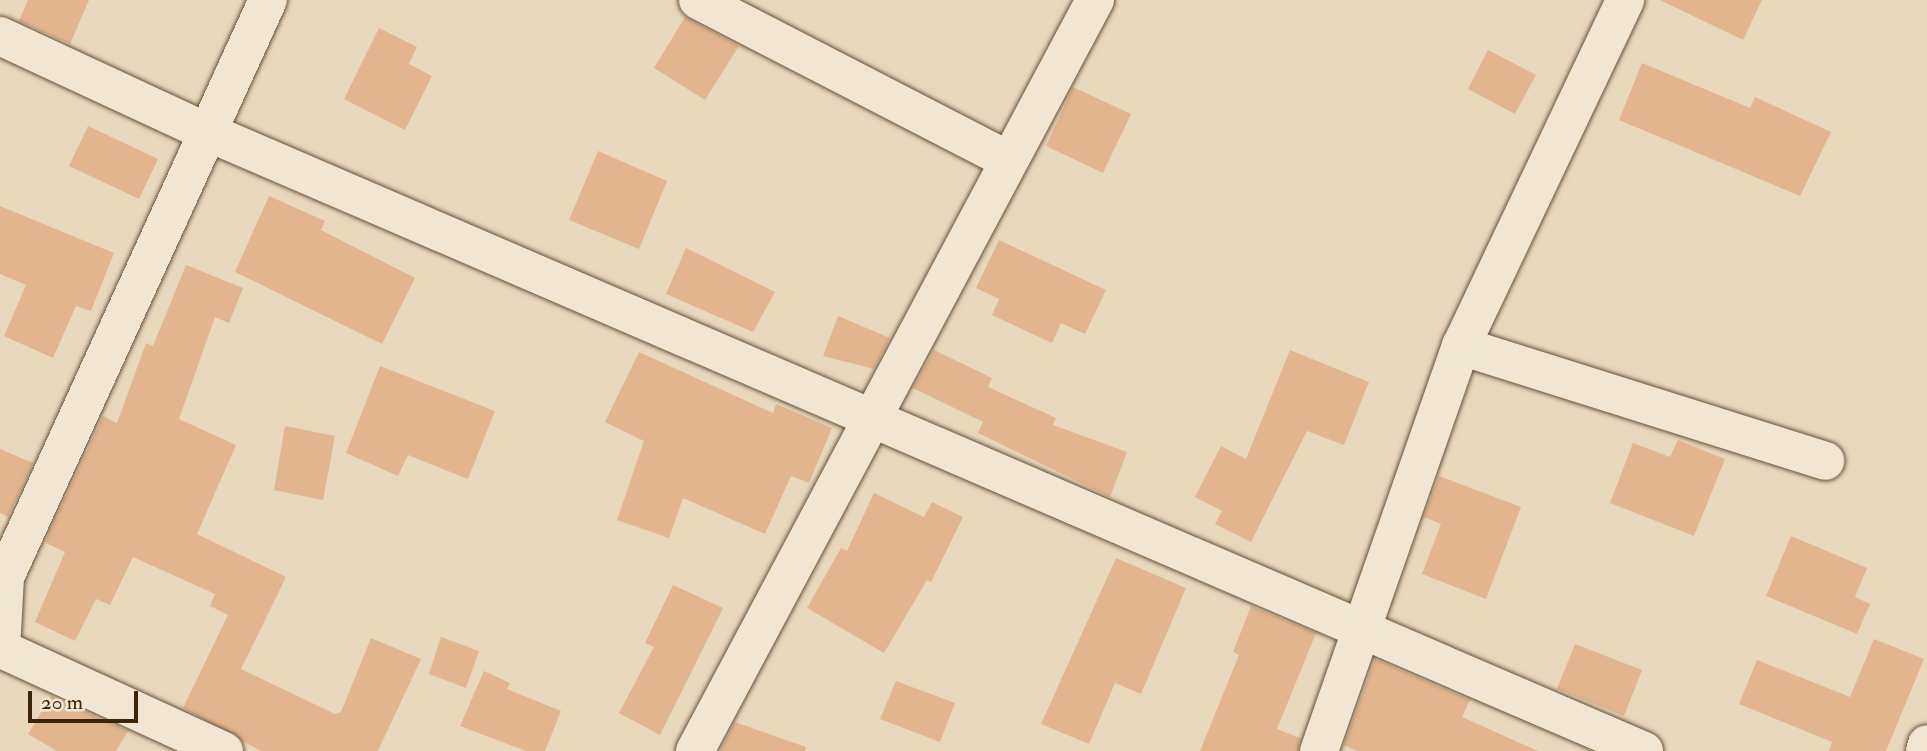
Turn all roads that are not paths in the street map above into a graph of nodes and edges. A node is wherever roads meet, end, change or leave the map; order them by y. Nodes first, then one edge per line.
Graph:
1 (268, 0) edge
2 (698, 0) edge
3 (1095, 0) edge
4 (1625, 0) edge
5 (0, 36) edge
6 (205, 131) junction
7 (1006, 159) junction
8 (1461, 346) junction
9 (869, 417) junction
10 (1825, 461) dead end
11 (1361, 634) junction
12 (1927, 744) edge
13 (224, 751) edge
14 (695, 751) edge
15 (1319, 751) edge
16 (1644, 751) edge
17 (1924, 751) edge

1 - 6 street
2 - 7 street
3 - 7 street
4 - 8 street
5 - 6 street
6 - 9 street
6 - 13 street
7 - 9 street
8 - 10 street
8 - 11 street
9 - 11 street
9 - 14 street
11 - 15 street
11 - 16 street
12 - 17 street

